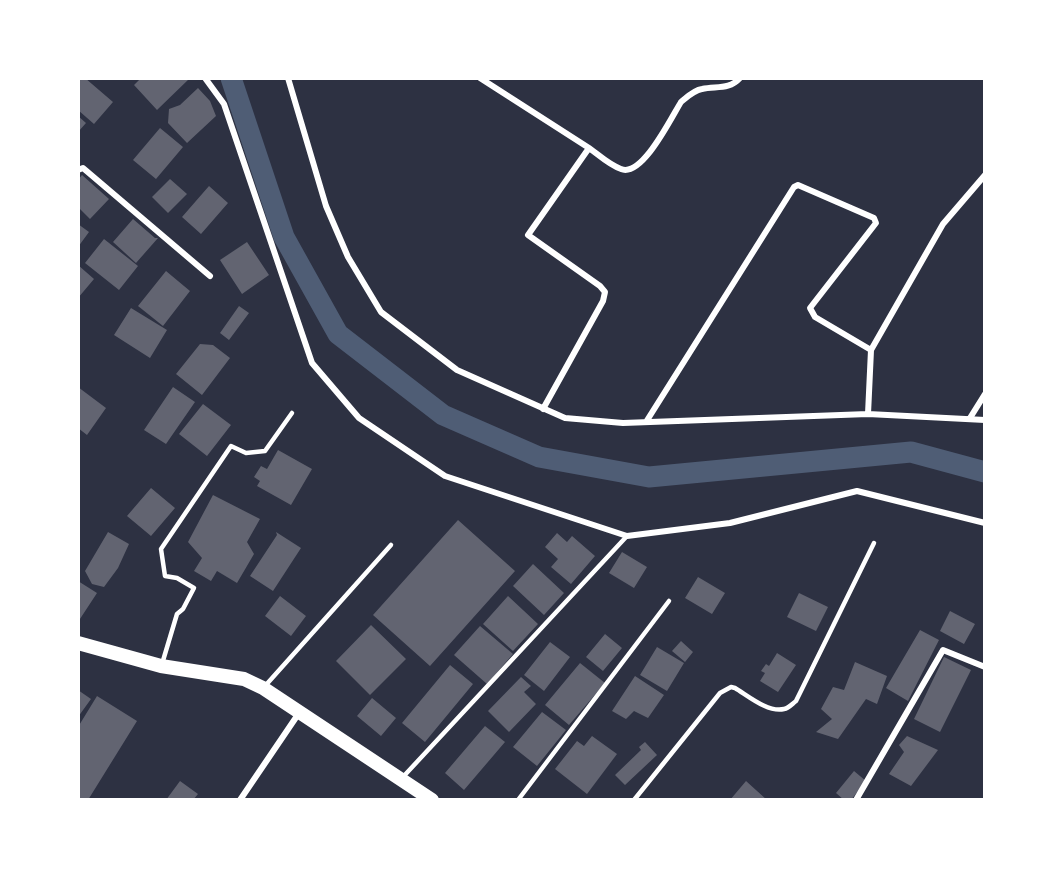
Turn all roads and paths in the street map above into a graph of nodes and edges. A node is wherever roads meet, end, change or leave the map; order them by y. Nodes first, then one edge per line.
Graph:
1 (205, 78) edge
2 (288, 78) edge
3 (480, 78) edge
4 (740, 78) edge
5 (589, 148) junction
6 (78, 170) edge
7 (985, 175) edge
8 (210, 276) dead end
9 (871, 350) junction
10 (985, 394) edge
11 (543, 409) junction
12 (292, 413) dead end
13 (868, 414) junction
14 (969, 418) junction
15 (985, 420) edge
16 (646, 422) junction
17 (985, 523) edge
18 (627, 536) junction
19 (874, 543) dead end
20 (391, 545) dead end
21 (669, 602) dead end
22 (78, 643) edge
23 (161, 666) junction
24 (985, 667) edge
25 (263, 688) junction
26 (300, 713) junction
27 (401, 779) junction
28 (240, 800) edge
29 (432, 800) edge
30 (518, 800) edge
31 (634, 800) edge
32 (856, 800) edge

1 - 18 street
2 - 11 street
3 - 5 street
4 - 5 street
5 - 11 street
6 - 8 street
7 - 9 street
9 - 13 street
9 - 16 street
10 - 14 street
11 - 16 street
12 - 23 lane
13 - 14 street
13 - 16 street
14 - 15 street
17 - 18 street
18 - 27 lane
19 - 31 lane
20 - 25 lane
21 - 30 lane
22 - 23 main road
23 - 25 main road
24 - 32 street
25 - 26 main road
26 - 27 main road
26 - 28 street
27 - 29 main road

